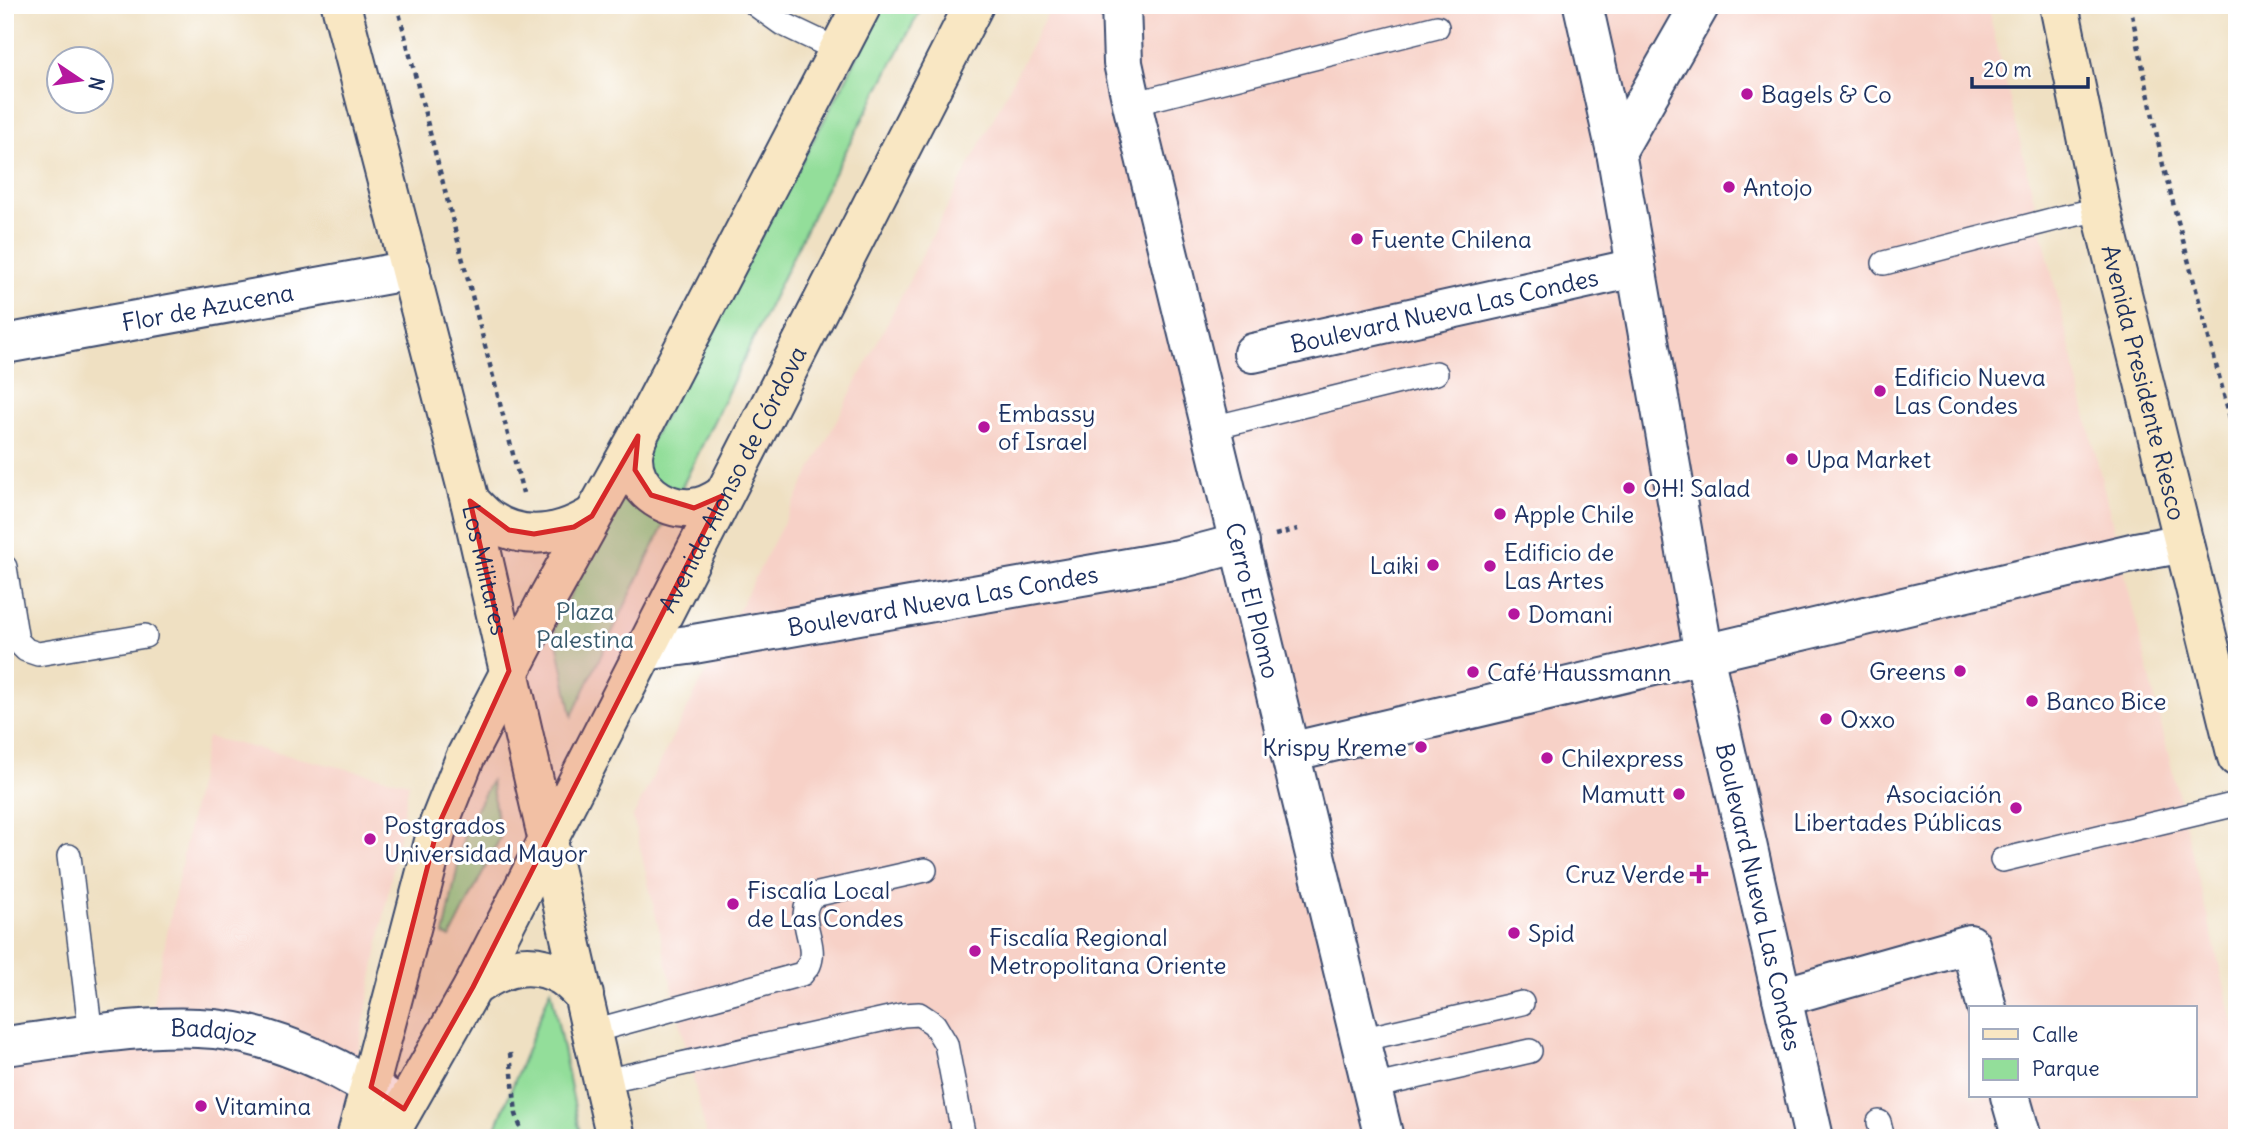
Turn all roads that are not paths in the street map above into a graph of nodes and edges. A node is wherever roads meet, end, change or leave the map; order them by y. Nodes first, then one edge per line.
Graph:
1 (341, 5) edge
2 (756, 5) edge
3 (862, 5) edge
4 (974, 5) edge
5 (1091, 5) edge
6 (1121, 5) edge
7 (1583, 5) edge
8 (1700, 5) edge
9 (2059, 5) edge
10 (1437, 27) dead end
11 (838, 50) junction
12 (1123, 63) junction
13 (1132, 104) junction
14 (1616, 152) junction
15 (2101, 209) junction
16 (1884, 263) dead end
17 (1635, 268) junction
18 (411, 270) junction
19 (5, 344) edge
20 (1253, 353) dead end
21 (1436, 373) dead end
22 (1212, 428) junction
23 (638, 436) junction
24 (722, 496) junction
25 (470, 501) junction
26 (592, 516) junction
27 (1240, 543) junction
28 (2184, 543) junction
29 (5, 568) edge
30 (145, 636) dead end
31 (644, 651) junction
32 (1704, 655) junction
33 (509, 671) junction
34 (1290, 752) junction
35 (2237, 757) edge
36 (2237, 804) edge
37 (548, 839) junction
38 (69, 856) dead end
39 (2002, 860) dead end
40 (925, 870) dead end
41 (473, 988) junction
42 (1782, 997) junction
43 (1522, 1003) dead end
44 (1986, 1006) edge
45 (588, 1013) junction
46 (90, 1035) junction
47 (1360, 1040) junction
48 (5, 1046) edge
49 (1530, 1051) dead end
50 (604, 1080) junction
51 (371, 1087) junction
52 (1372, 1087) junction
53 (2011, 1098) edge
54 (396, 1123) edge
55 (356, 1138) edge
56 (616, 1138) edge
57 (964, 1138) edge
58 (1384, 1138) edge
59 (1814, 1138) edge
60 (2022, 1138) edge

1 - 18 main road, Los Militares
2 - 11 lane
3 - 11 main road
4 - 24 main road, Avenida Alonso de Córdova
5 - 12 street, Cerro El Plomo
6 - 12 street, Cerro El Plomo
7 - 14 street, Boulevard Nueva Las Condes
8 - 14 street
9 - 15 main road, Avenida Presidente Riesco
10 - 13 lane
11 - 23 main road
12 - 13 street, Cerro El Plomo
13 - 22 street, Cerro El Plomo
14 - 17 street, Boulevard Nueva Las Condes
15 - 16 lane
15 - 28 main road, Avenida Presidente Riesco
17 - 20 street, Boulevard Nueva Las Condes
17 - 32 street, Boulevard Nueva Las Condes
18 - 19 street, Flor de Azucena
18 - 25 main road, Los Militares
21 - 22 lane
22 - 27 street, Cerro El Plomo
23 - 24 main road
23 - 26 main road
24 - 31 main road, Avenida Alonso de Córdova
25 - 26 main road
25 - 33 main road, Los Militares
26 - 33 main road
27 - 31 street, Boulevard Nueva Las Condes
27 - 34 street, Cerro El Plomo
28 - 32 street
28 - 35 main road, Avenida Presidente Riesco
29 - 30 lane
31 - 37 main road, Avenida Alonso de Córdova
32 - 34 street
32 - 42 street, Boulevard Nueva Las Condes
33 - 37 main road, Los Militares
33 - 51 main road
34 - 47 street, Cerro El Plomo
36 - 39 lane
37 - 41 main road, Avenida Alonso de Córdova
37 - 45 main road, Los Militares
38 - 46 lane
40 - 45 lane
41 - 45 main road
41 - 54 main road, Avenida Alonso de Córdova
42 - 44 street
42 - 59 street, Boulevard Nueva Las Condes
43 - 47 lane
45 - 50 main road, Los Militares
46 - 48 street, Badajoz
46 - 51 street, Badajoz
47 - 52 street, Cerro El Plomo
49 - 52 lane
50 - 56 main road, Los Militares
50 - 57 lane
51 - 54 street, Badajoz
51 - 55 main road
52 - 58 street, Cerro El Plomo
53 - 60 street

